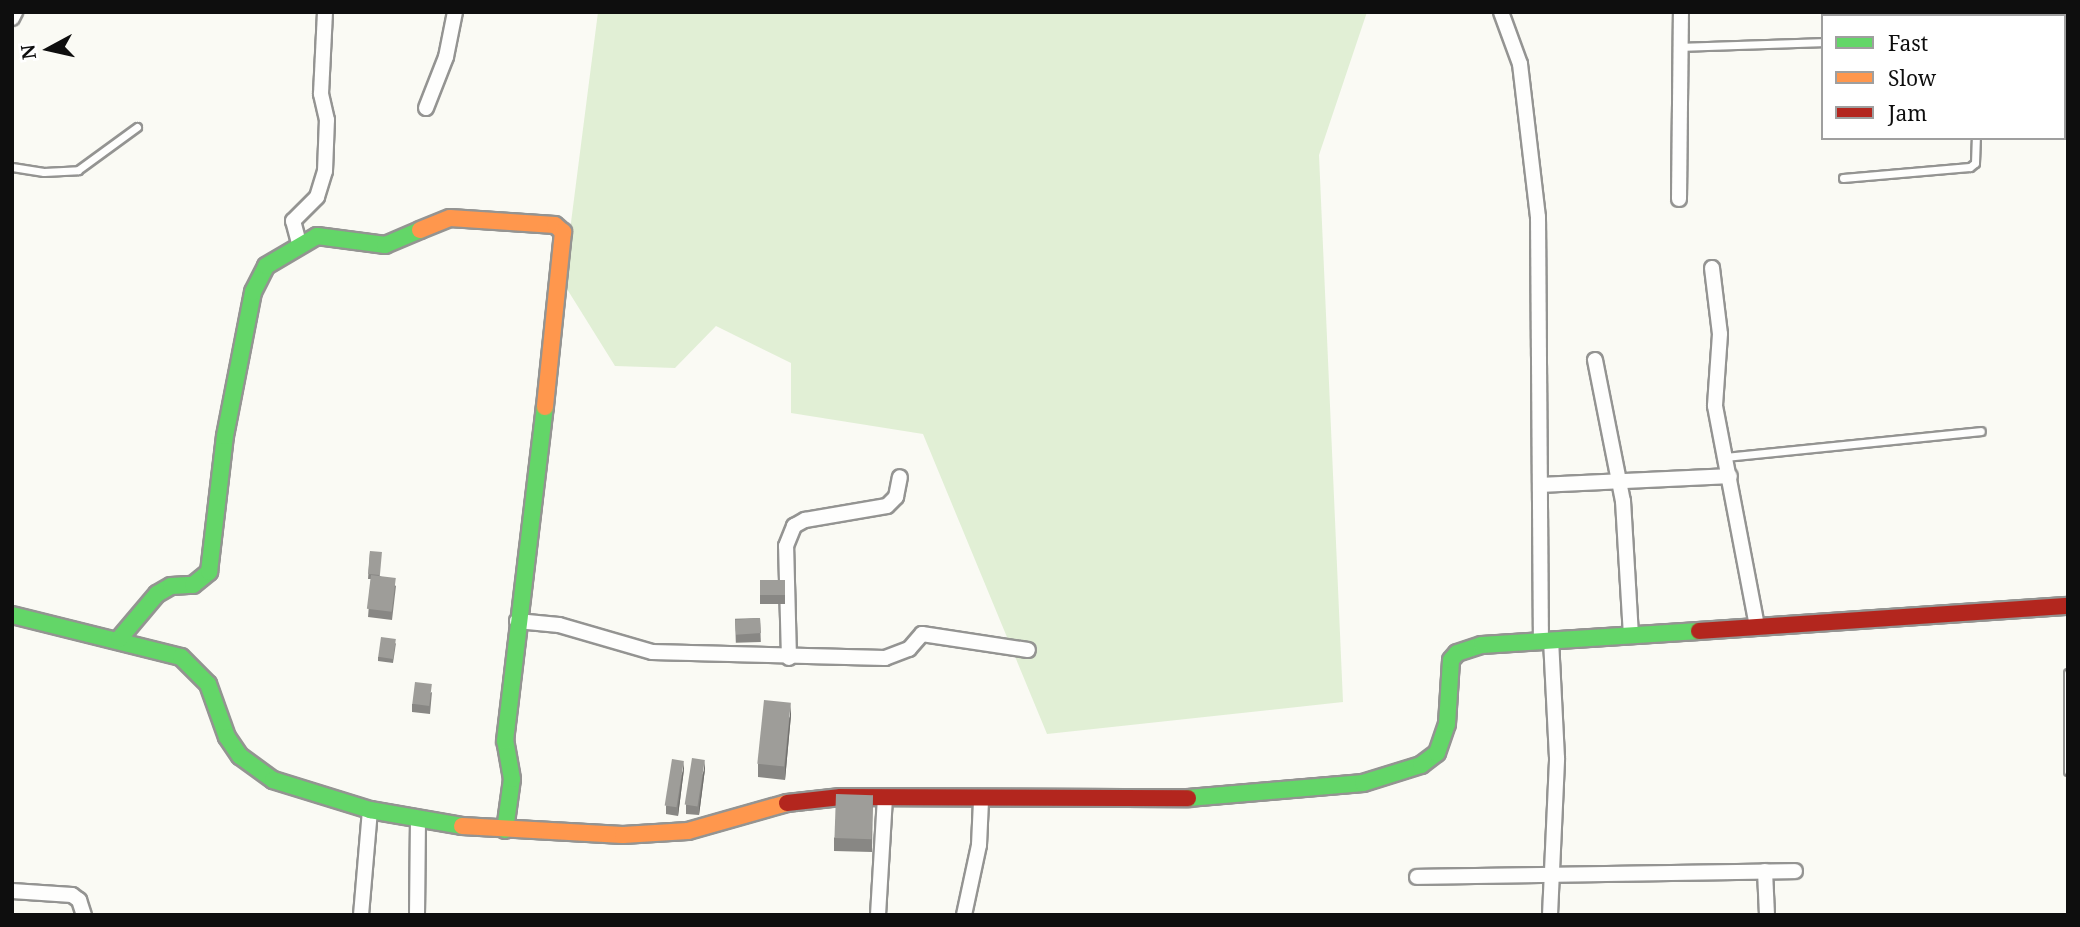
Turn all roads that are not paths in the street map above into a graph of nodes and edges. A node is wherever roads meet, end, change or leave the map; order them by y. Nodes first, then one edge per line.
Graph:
1 (15, 12) edge
2 (325, 12) edge
3 (455, 12) edge
4 (1501, 12) edge
5 (1681, 12) edge
6 (12, 18) edge
7 (1821, 42) edge
8 (1681, 47) junction
9 (426, 108) dead end
10 (137, 127) dead end
11 (1976, 140) edge
12 (12, 167) edge
13 (1843, 178) dead end
14 (1679, 199) dead end
15 (299, 243) junction
16 (1712, 268) dead end
17 (1595, 360) dead end
18 (1981, 431) dead end
19 (1726, 457) junction
20 (1730, 476) junction
21 (900, 477) dead end
22 (1620, 481) junction
23 (1541, 485) junction
24 (2068, 606) edge
25 (12, 615) edge
26 (517, 621) junction
27 (1757, 626) junction
28 (1630, 635) junction
29 (118, 639) junction
30 (1546, 640) junction
31 (1028, 650) dead end
32 (789, 658) junction
33 (2068, 673) edge
34 (2068, 771) edge
35 (886, 797) junction
36 (981, 801) junction
37 (370, 810) junction
38 (418, 818) junction
39 (505, 830) junction
40 (1765, 871) junction
41 (1795, 871) dead end
42 (1554, 875) junction
43 (1417, 877) dead end
44 (12, 891) edge
45 (84, 915) edge
46 (361, 915) edge
47 (417, 915) edge
48 (878, 915) edge
49 (964, 915) edge
50 (1550, 915) edge
51 (1767, 915) edge

1 - 6 street
2 - 15 street
3 - 9 street
4 - 23 street
5 - 8 street
7 - 8 lane
8 - 14 street
10 - 12 lane
11 - 13 lane
15 - 26 street
15 - 29 street
16 - 19 street
17 - 22 street
18 - 19 lane
19 - 20 street
20 - 22 street
20 - 27 street
21 - 32 street
22 - 23 street
22 - 28 street
23 - 30 street
24 - 27 street
25 - 29 street
26 - 32 street
26 - 39 street
27 - 28 street
28 - 30 street
29 - 37 street
30 - 36 street
30 - 42 street
31 - 32 street
33 - 34 lane
35 - 36 street
35 - 39 street
35 - 48 street
36 - 49 street
37 - 38 street
37 - 46 street
38 - 39 street
38 - 47 street
40 - 41 street
40 - 42 street
40 - 51 street
42 - 43 street
42 - 50 street
44 - 45 street

